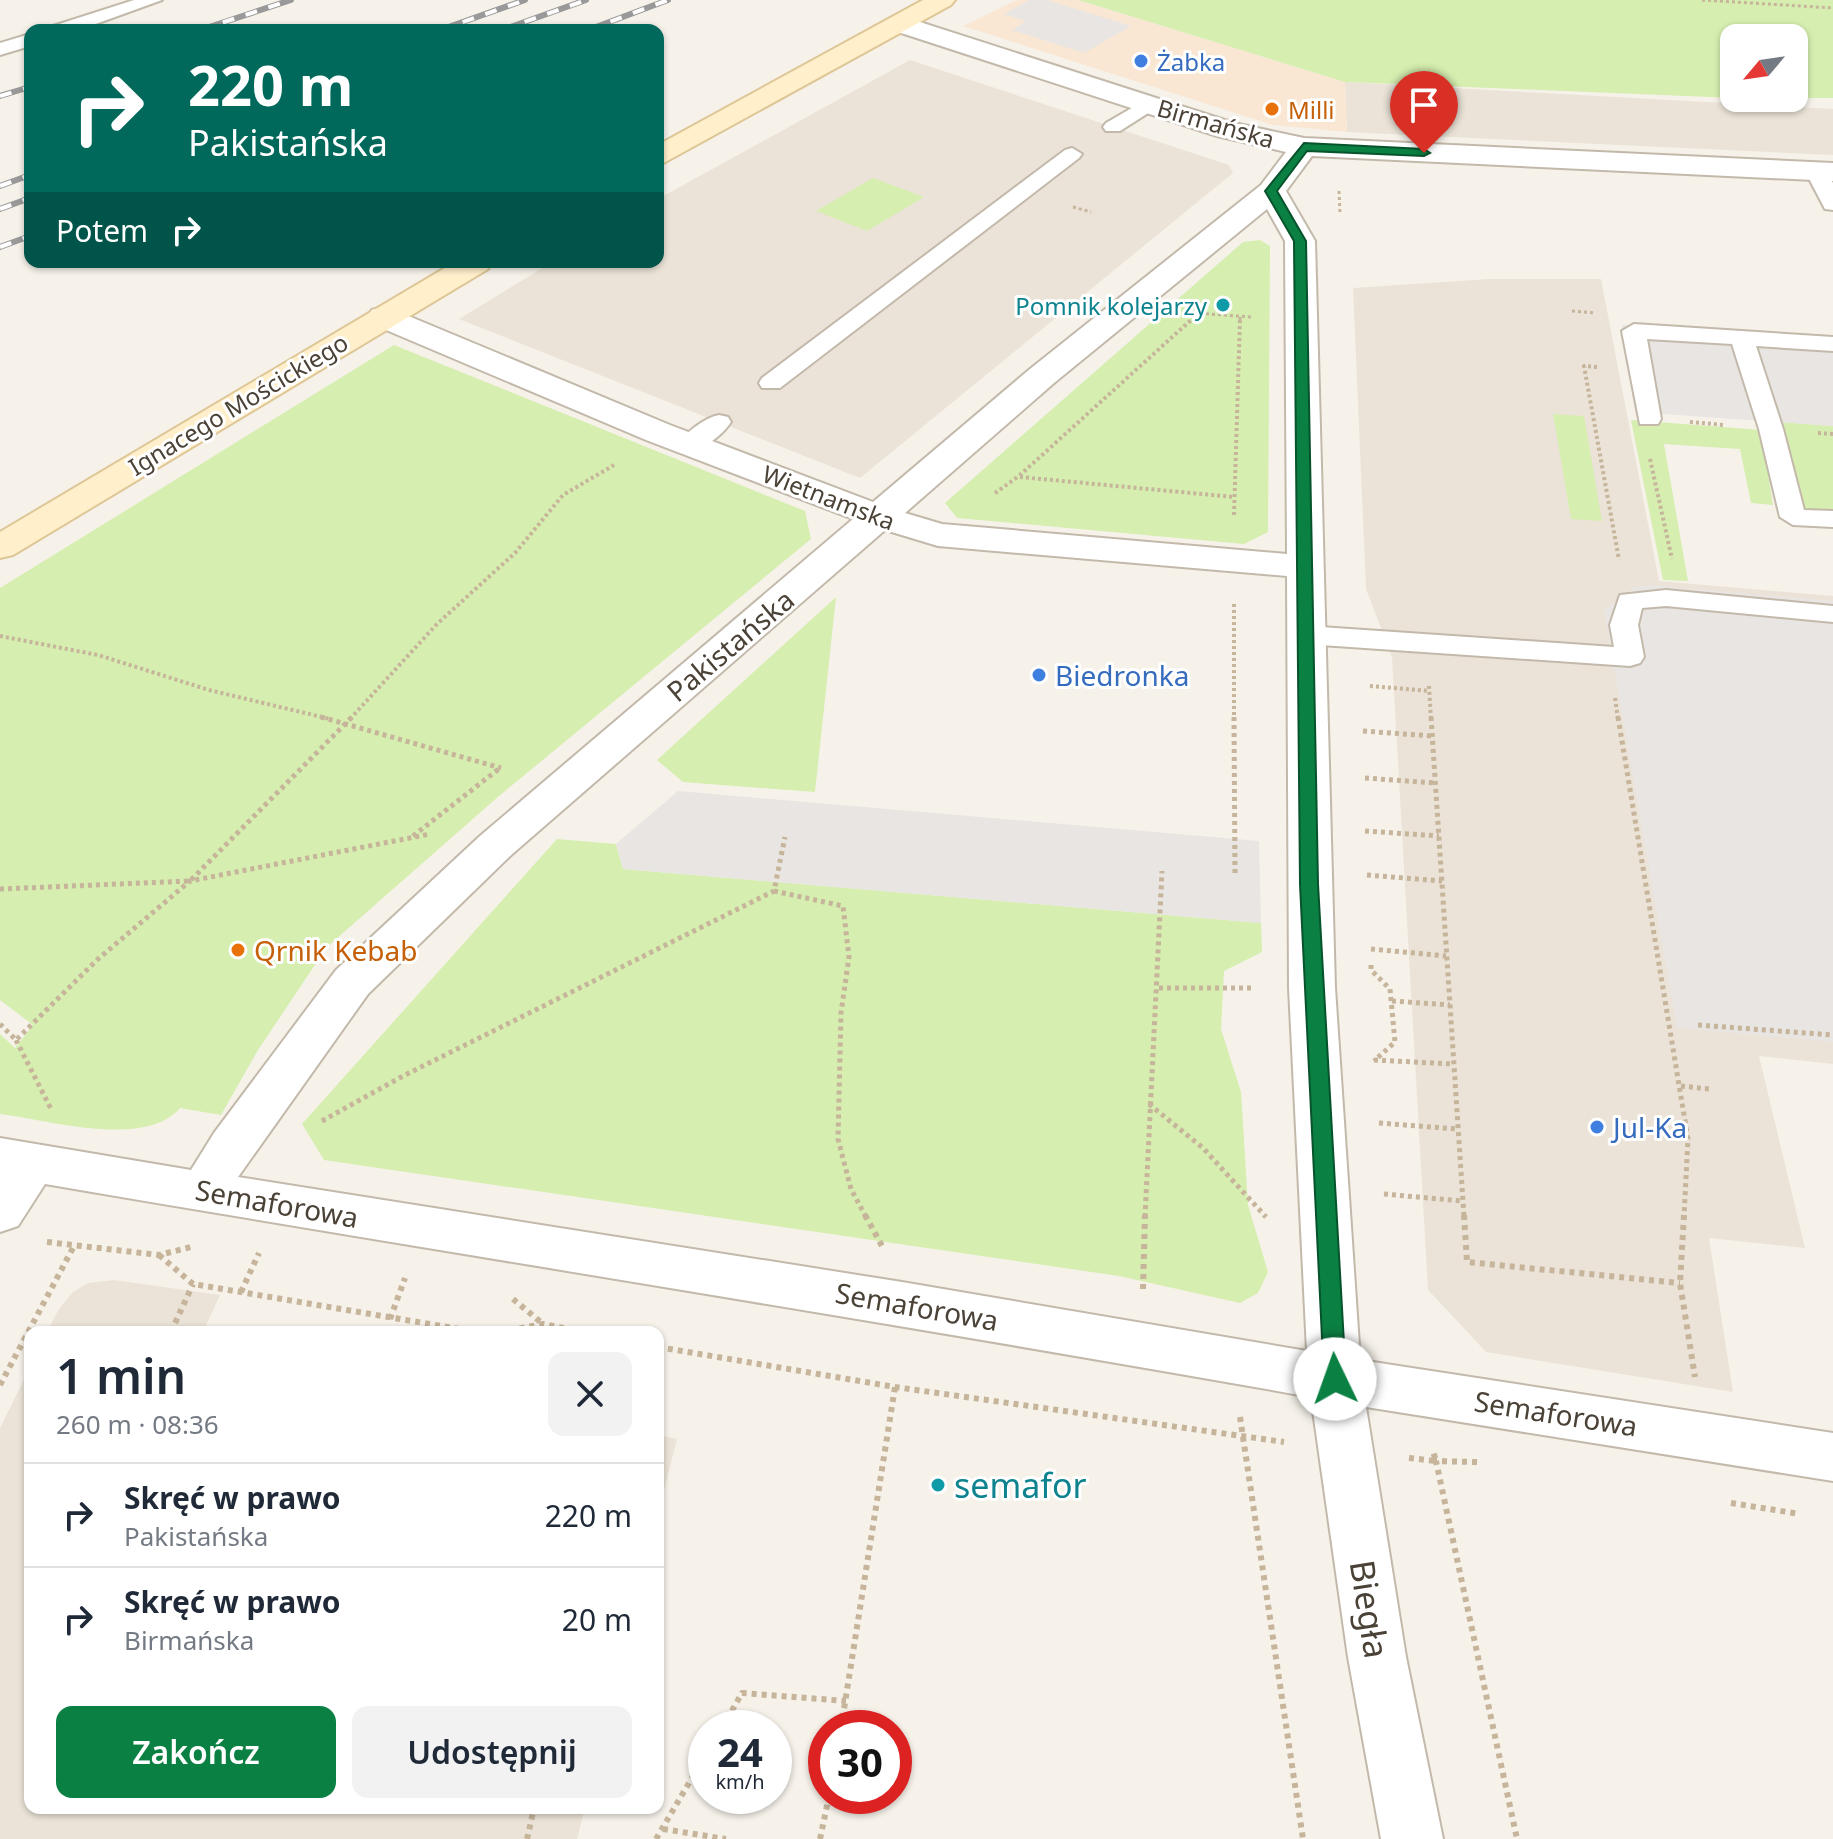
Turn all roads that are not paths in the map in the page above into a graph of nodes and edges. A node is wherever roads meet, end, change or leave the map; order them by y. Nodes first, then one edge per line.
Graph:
1 (153, 0) edge
2 (942, 0) edge
3 (898, 23) junction
4 (79, 24) edge
5 (24, 42) edge
6 (0, 49) edge
7 (1149, 104) junction
8 (1113, 127) dead end
9 (1304, 147) junction
10 (664, 154) edge
11 (1072, 154) dead end
12 (1824, 172) edge
13 (1271, 191) junction
14 (1833, 204) edge
15 (467, 268) edge
16 (383, 317) junction
17 (1742, 339) junction
18 (1833, 344) edge
19 (771, 383) dead end
20 (1649, 419) dead end
21 (719, 422) dead end
22 (680, 440) junction
23 (880, 518) junction
24 (1833, 519) edge
25 (0, 547) edge
26 (1302, 566) junction
27 (1833, 614) edge
28 (1306, 635) junction
29 (16, 1160) edge
30 (205, 1190) junction
31 (18, 1226) edge
32 (1335, 1379) junction
33 (1833, 1457) edge
34 (1412, 1839) edge

1 - 4 lane
2 - 3 street
3 - 7 street, Birmańska
3 - 10 street
5 - 6 lane
7 - 8 lane
7 - 9 street, Birmańska
9 - 12 street, Birmańska
9 - 13 street, Pakistańska
11 - 19 lane
12 - 14 lane
13 - 23 street, Pakistańska
13 - 26 street, Biegła
15 - 16 street, Ignacego Mościckiego
16 - 22 street, Wietnamska
16 - 25 street, Ignacego Mościckiego
17 - 18 lane
17 - 20 lane
17 - 24 lane
21 - 22 lane
22 - 23 street, Wietnamska
23 - 26 street, Wietnamska
23 - 30 street, Pakistańska
26 - 28 street, Biegła
27 - 28 lane
28 - 32 street, Biegła
29 - 30 street, Semaforowa
29 - 31 street
30 - 32 street, Semaforowa
32 - 33 street, Semaforowa
32 - 34 street, Biegła

